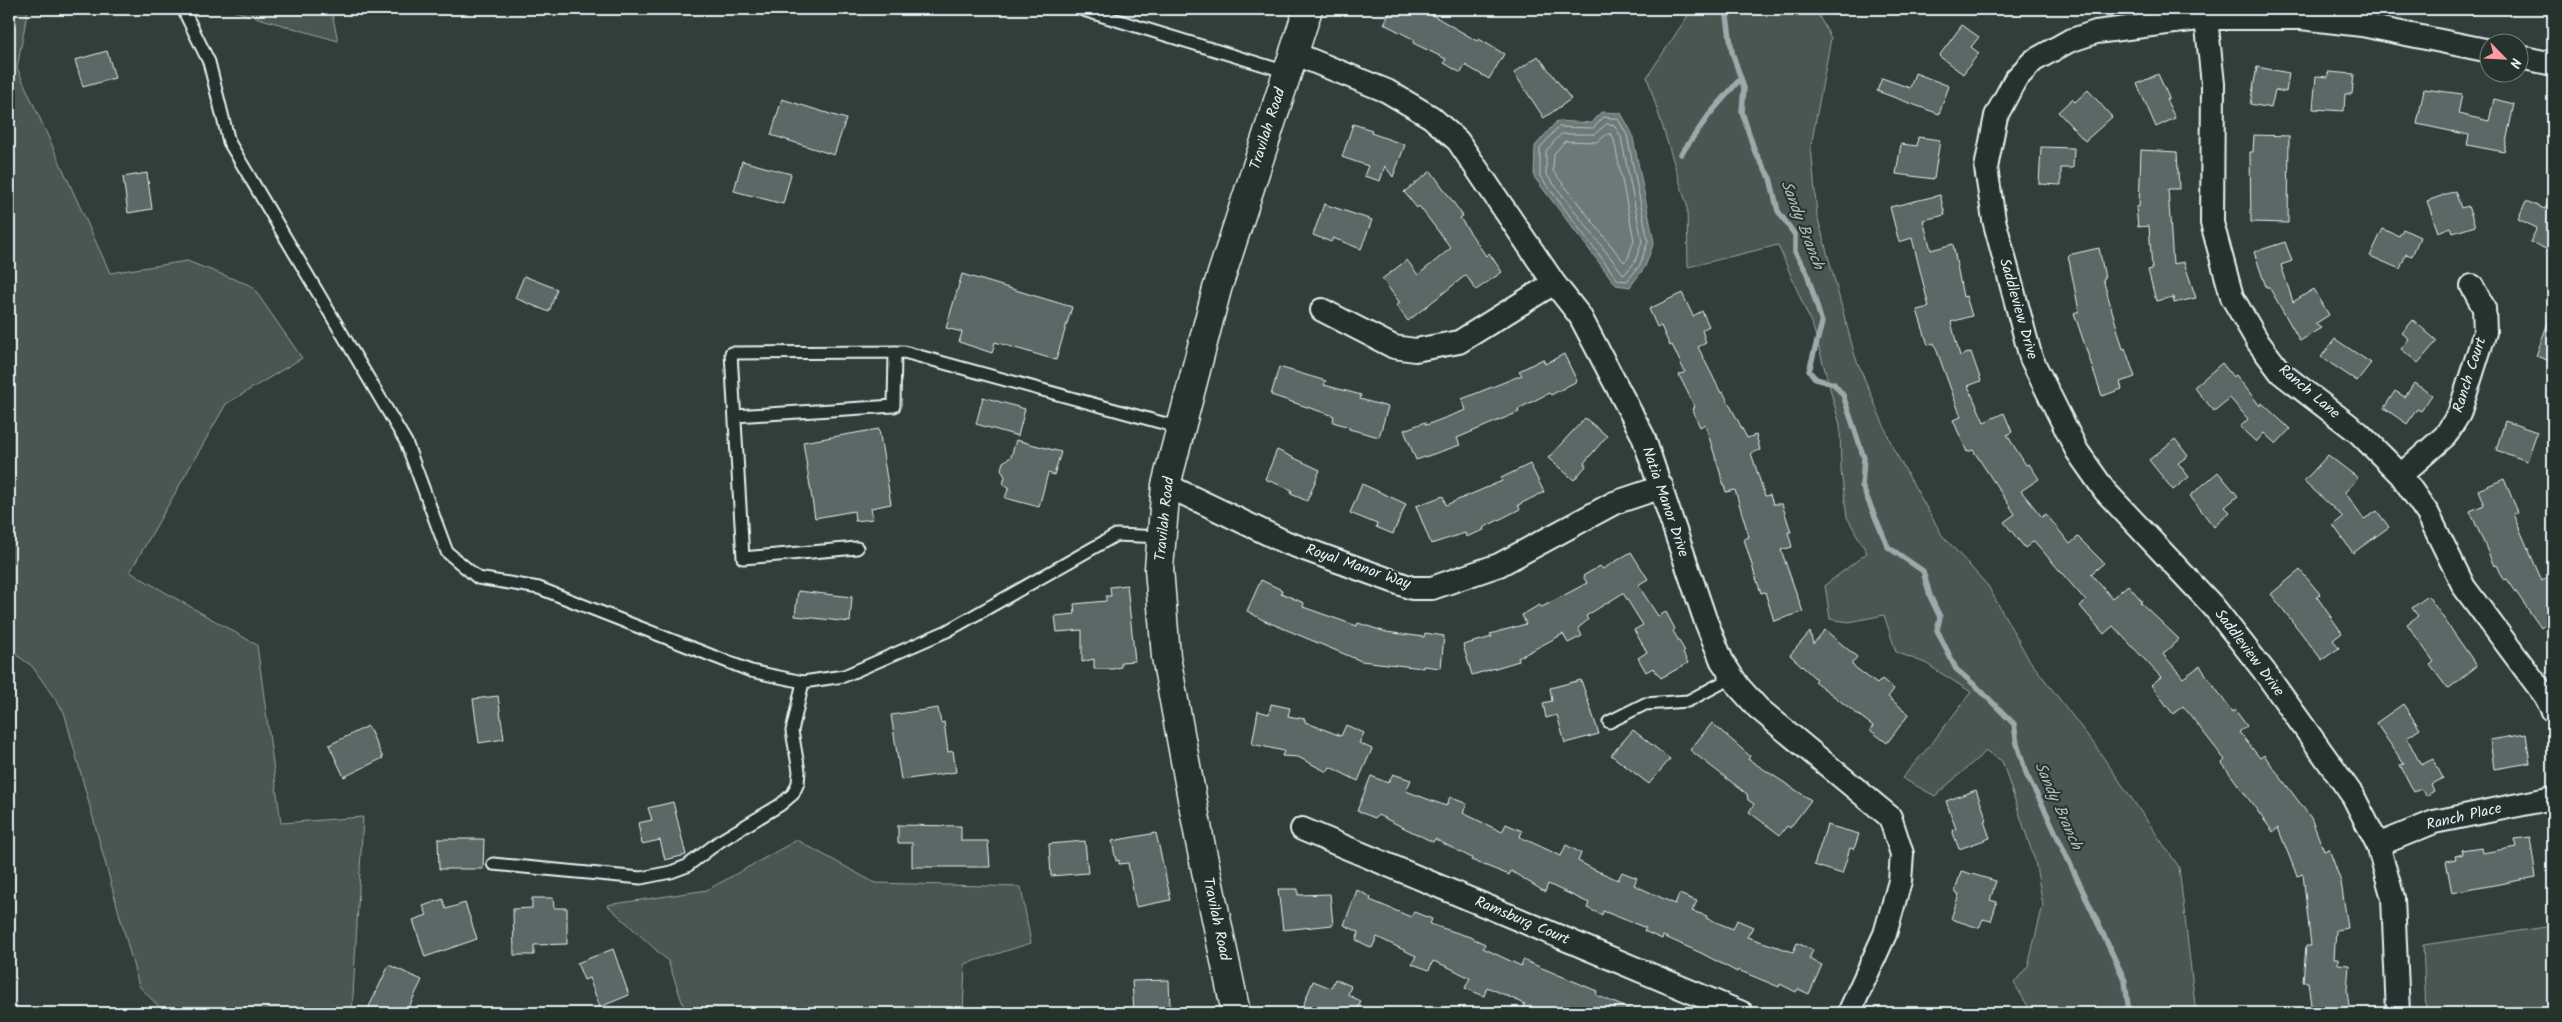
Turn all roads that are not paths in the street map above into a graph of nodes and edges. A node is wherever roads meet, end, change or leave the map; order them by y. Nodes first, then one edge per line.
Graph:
1 (183, 9) edge
2 (1080, 9) edge
3 (1308, 9) edge
4 (2206, 18) junction
5 (2480, 49) edge
6 (2530, 59) edge
7 (1290, 62) junction
8 (2553, 64) edge
9 (1554, 283) junction
10 (2472, 286) dead end
11 (1322, 310) dead end
12 (894, 352) junction
13 (734, 416) junction
14 (1181, 428) junction
15 (2401, 475) junction
16 (1166, 485) junction
17 (1662, 486) junction
18 (1162, 537) junction
19 (857, 548) dead end
20 (1733, 678) junction
21 (803, 682) junction
22 (2553, 711) edge
23 (1609, 722) dead end
24 (2553, 798) edge
25 (1302, 829) dead end
26 (2378, 845) junction
27 (493, 864) dead end
28 (1236, 1013) edge
29 (1742, 1013) edge
30 (1849, 1013) edge
31 (2398, 1013) edge

1 - 21 lane
2 - 7 lane
3 - 7 main road, Travilah Road
4 - 5 street, Saddleview Drive
4 - 15 street, Ranch Lane
4 - 26 street, Saddleview Drive
6 - 8 street
7 - 9 street, Natia Manor Drive
7 - 14 main road, Travilah Road
9 - 11 street
9 - 17 street, Natia Manor Drive
10 - 15 street, Ranch Court
12 - 13 lane
12 - 13 lane
12 - 14 lane
13 - 19 lane
14 - 16 main road, Travilah Road
15 - 22 street, Ranch Lane
16 - 17 street, Royal Manor Way
16 - 18 main road, Travilah Road
17 - 20 street, Natia Manor Drive
18 - 21 lane
18 - 28 main road, Travilah Road
20 - 23 lane
20 - 30 street, Natia Manor Drive
21 - 27 lane
24 - 26 street, Ranch Place
25 - 29 street, Ramsburg Court
26 - 31 street, Saddleview Drive

